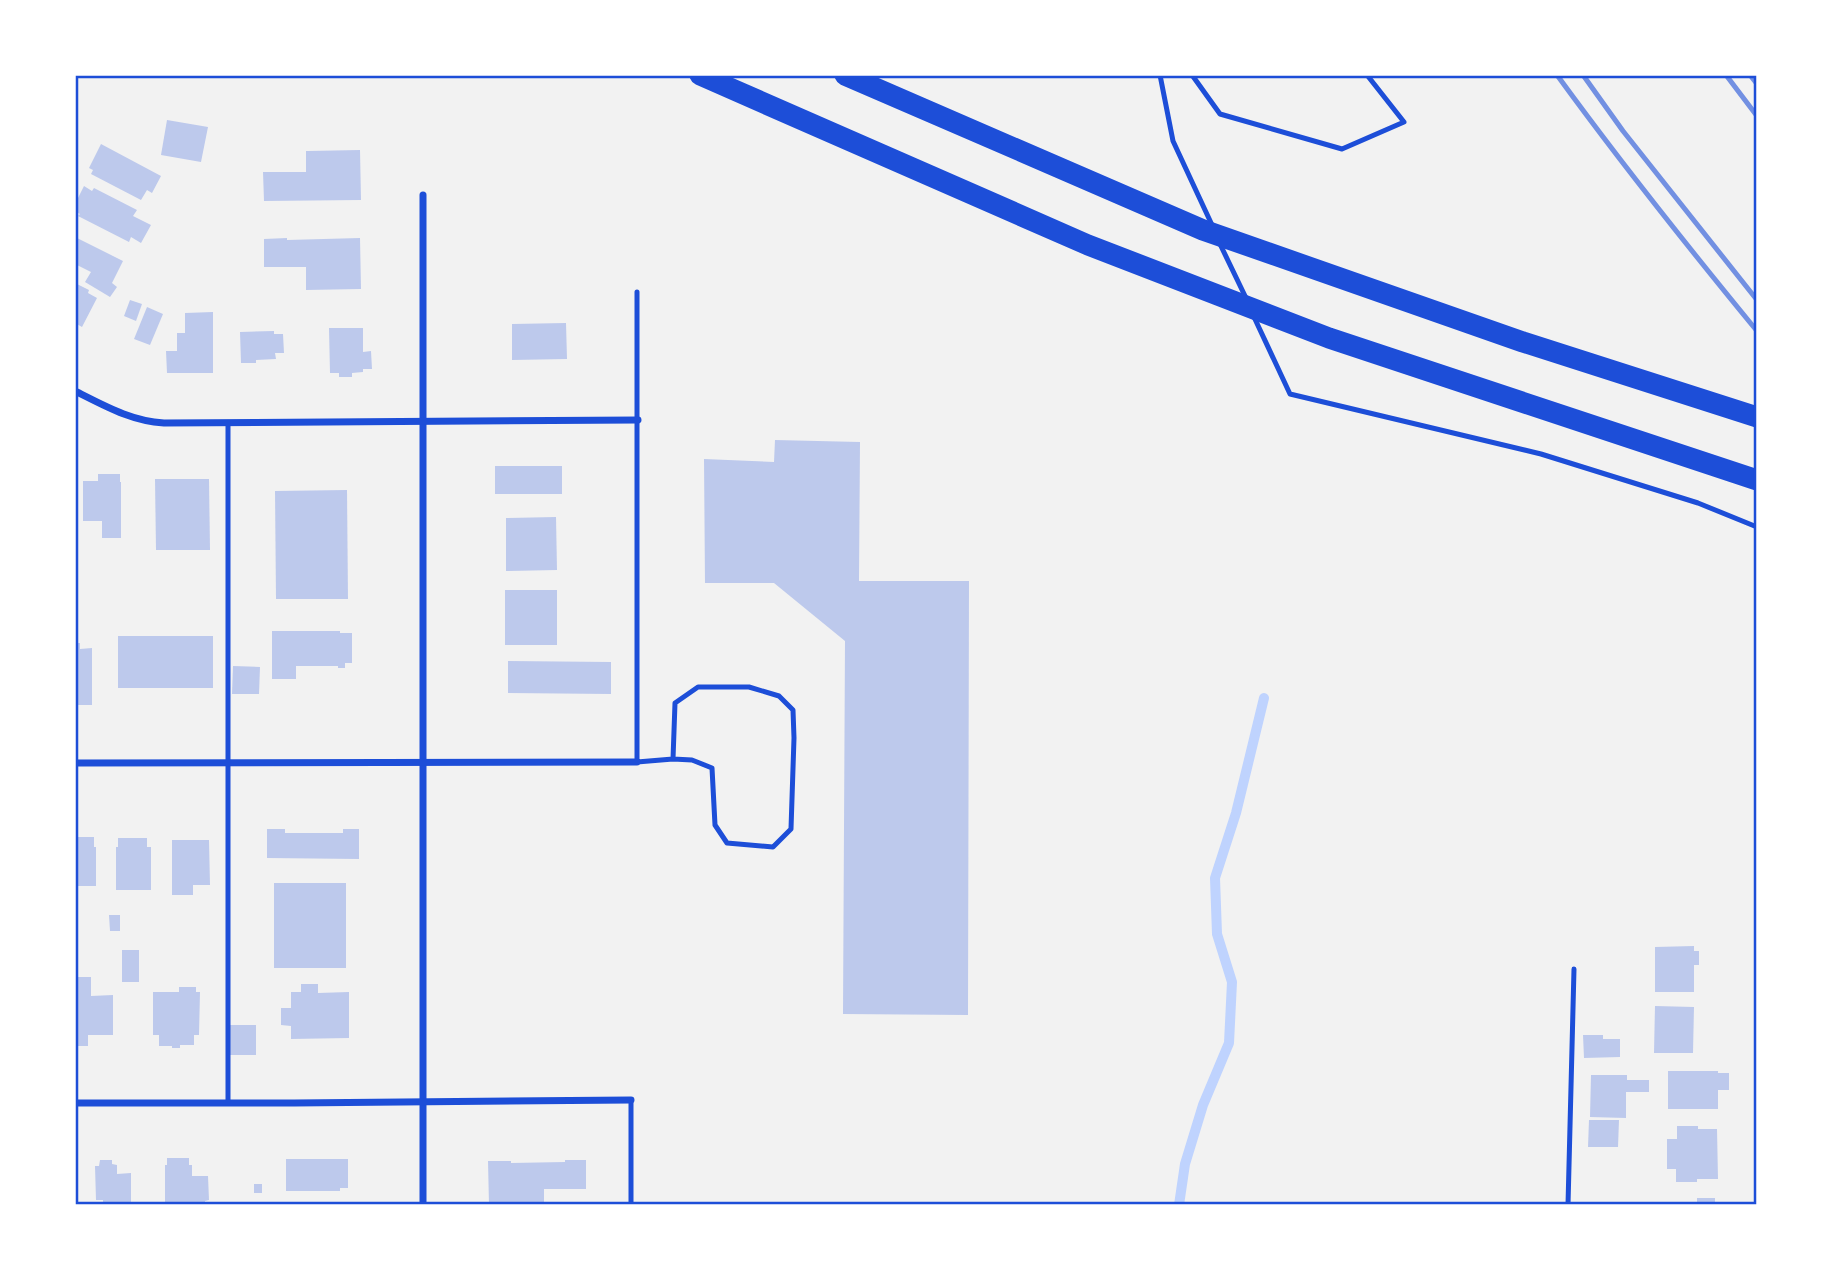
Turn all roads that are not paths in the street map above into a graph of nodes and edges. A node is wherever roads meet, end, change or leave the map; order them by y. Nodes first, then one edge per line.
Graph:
1 (700, 75) edge
2 (845, 75) edge
3 (1160, 75) edge
4 (1192, 75) edge
5 (1367, 75) edge
6 (423, 195) dead end
7 (637, 292) dead end
8 (75, 391) edge
9 (1757, 417) edge
10 (638, 420) junction
11 (423, 421) junction
12 (228, 423) junction
13 (1757, 480) edge
14 (1757, 527) edge
15 (673, 759) junction
16 (637, 762) junction
17 (75, 763) edge
18 (227, 763) junction
19 (423, 763) junction
20 (1574, 969) dead end
21 (631, 1100) joint
22 (75, 1102) edge
23 (423, 1102) junction
24 (228, 1103) junction
25 (423, 1205) edge
26 (631, 1205) edge
27 (1568, 1205) edge

1 - 13 highway
2 - 9 highway
3 - 14 lane
4 - 5 lane
6 - 11 street
7 - 10 lane
8 - 12 street
10 - 11 street
10 - 16 lane
11 - 12 street
11 - 19 street
12 - 18 lane
15 - 15 lane
15 - 16 lane
16 - 19 street
17 - 18 street
18 - 19 street
18 - 24 lane
19 - 23 street
20 - 27 lane
21 - 23 street
21 - 26 lane
22 - 24 street
23 - 24 street
23 - 25 street

